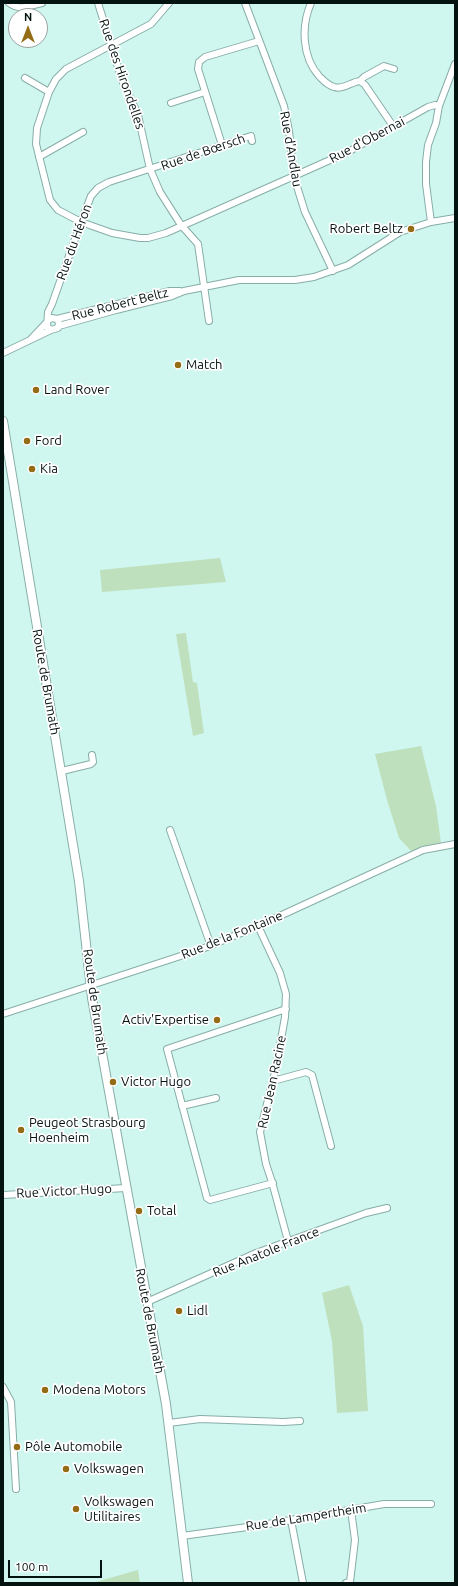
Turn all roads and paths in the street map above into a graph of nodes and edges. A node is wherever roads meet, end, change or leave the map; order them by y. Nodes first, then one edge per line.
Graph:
1 (9, 3) edge
2 (42, 3) edge
3 (98, 3) edge
4 (169, 3) edge
5 (245, 3) edge
6 (311, 3) edge
7 (259, 41) junction
8 (110, 45) junction
9 (455, 64) edge
10 (394, 69) dead end
11 (25, 78) dead end
12 (360, 81) junction
13 (49, 92) junction
14 (205, 92) junction
15 (171, 103) dead end
16 (439, 106) junction
17 (393, 126) junction
18 (83, 132) dead end
19 (252, 141) dead end
20 (222, 145) junction
21 (39, 157) junction
22 (150, 169) junction
23 (294, 177) junction
24 (455, 218) edge
25 (81, 222) junction
26 (431, 222) junction
27 (182, 225) junction
28 (333, 271) junction
29 (204, 287) junction
30 (184, 291) junction
31 (52, 304) junction
32 (56, 318) junction
33 (47, 321) junction
34 (209, 321) dead end
35 (59, 326) junction
36 (51, 330) junction
37 (31, 339) junction
38 (3, 353) edge
39 (3, 421) edge
40 (92, 755) dead end
41 (62, 771) junction
42 (170, 830) dead end
43 (455, 844) edge
44 (258, 926) junction
45 (211, 946) junction
46 (91, 986) junction
47 (286, 1008) junction
48 (3, 1014) edge
49 (274, 1081) junction
50 (216, 1098) dead end
51 (182, 1106) junction
52 (331, 1146) dead end
53 (273, 1183) junction
54 (126, 1188) junction
55 (3, 1195) edge
56 (387, 1208) dead end
57 (288, 1241) junction
58 (147, 1302) junction
59 (3, 1387) edge
60 (300, 1421) dead end
61 (168, 1423) junction
62 (16, 1489) dead end
63 (431, 1504) dead end
64 (351, 1510) junction
65 (291, 1520) junction
66 (182, 1536) junction
67 (188, 1583) edge
68 (303, 1583) edge
69 (349, 1583) edge

1 - 2 street
3 - 8 street, Rue des Hirondelles
4 - 8 street, Rue d'Obernai
5 - 7 street, Rue d'Andlau
6 - 12 street
7 - 14 street
7 - 23 street, Rue d'Andlau
8 - 13 street, Rue d'Obernai
8 - 22 street, Rue des Hirondelles
9 - 16 street
10 - 12 street
11 - 13 street
12 - 17 street
13 - 21 street, Rue d'Obernai
14 - 15 street
14 - 20 street
16 - 17 street, Rue d'Obernai
16 - 26 street
17 - 23 street, Rue d'Obernai
18 - 21 street
19 - 20 street, Rue de Bœrsch
20 - 22 street, Rue de Bœrsch
21 - 25 street, Rue d'Obernai
22 - 25 street, Rue du Héron
22 - 27 street, Rue des Hirondelles
23 - 27 street, Rue d'Obernai
23 - 28 street, Rue d'Andlau
24 - 26 street, Rue Robert Beltz
25 - 27 street, Rue d'Obernai
25 - 31 street, Rue du Héron
26 - 28 street, Rue Robert Beltz
27 - 29 street, Rue des Hirondelles
28 - 29 street, Rue Robert Beltz
29 - 30 street, Rue Robert Beltz
29 - 34 street, Rue des Hirondelles
30 - 32 street, Rue Robert Beltz
30 - 35 street, Rue Robert Beltz
31 - 32 street
31 - 33 street, Rue du Héron
32 - 33 street, Rue Robert Beltz
32 - 35 street, Rue Robert Beltz
33 - 36 street
33 - 37 street, Rue Robert Beltz
35 - 36 street, Rue Robert Beltz
36 - 37 street, Rue Robert Beltz
37 - 38 street, Rue Robert Beltz
39 - 41 main road, Route de Brumath
40 - 41 street
41 - 46 main road, Route de Brumath
42 - 45 street
43 - 44 street, Rue de la Fontaine
44 - 45 street, Rue de la Fontaine
44 - 47 street, Rue Jean Racine
45 - 46 street, Rue de la Fontaine
46 - 48 street, Rue de la Fontaine
46 - 54 main road, Route de Brumath
47 - 49 street, Rue Jean Racine
47 - 51 street
49 - 52 street
49 - 53 street, Rue Jean Racine
50 - 51 street
51 - 53 street
53 - 57 street, Rue Jean Racine
54 - 55 street, Rue Victor Hugo
54 - 58 main road, Route de Brumath
56 - 57 street, Rue Anatole France
57 - 58 street, Rue Anatole France
58 - 61 main road, Route de Brumath
59 - 62 street
60 - 61 street
61 - 66 main road, Route de Brumath
63 - 64 street, Rue de Lampertheim
64 - 65 street, Rue de Lampertheim
64 - 69 street
65 - 66 street, Rue de Lampertheim
65 - 68 street
66 - 67 main road, Route de Brumath

